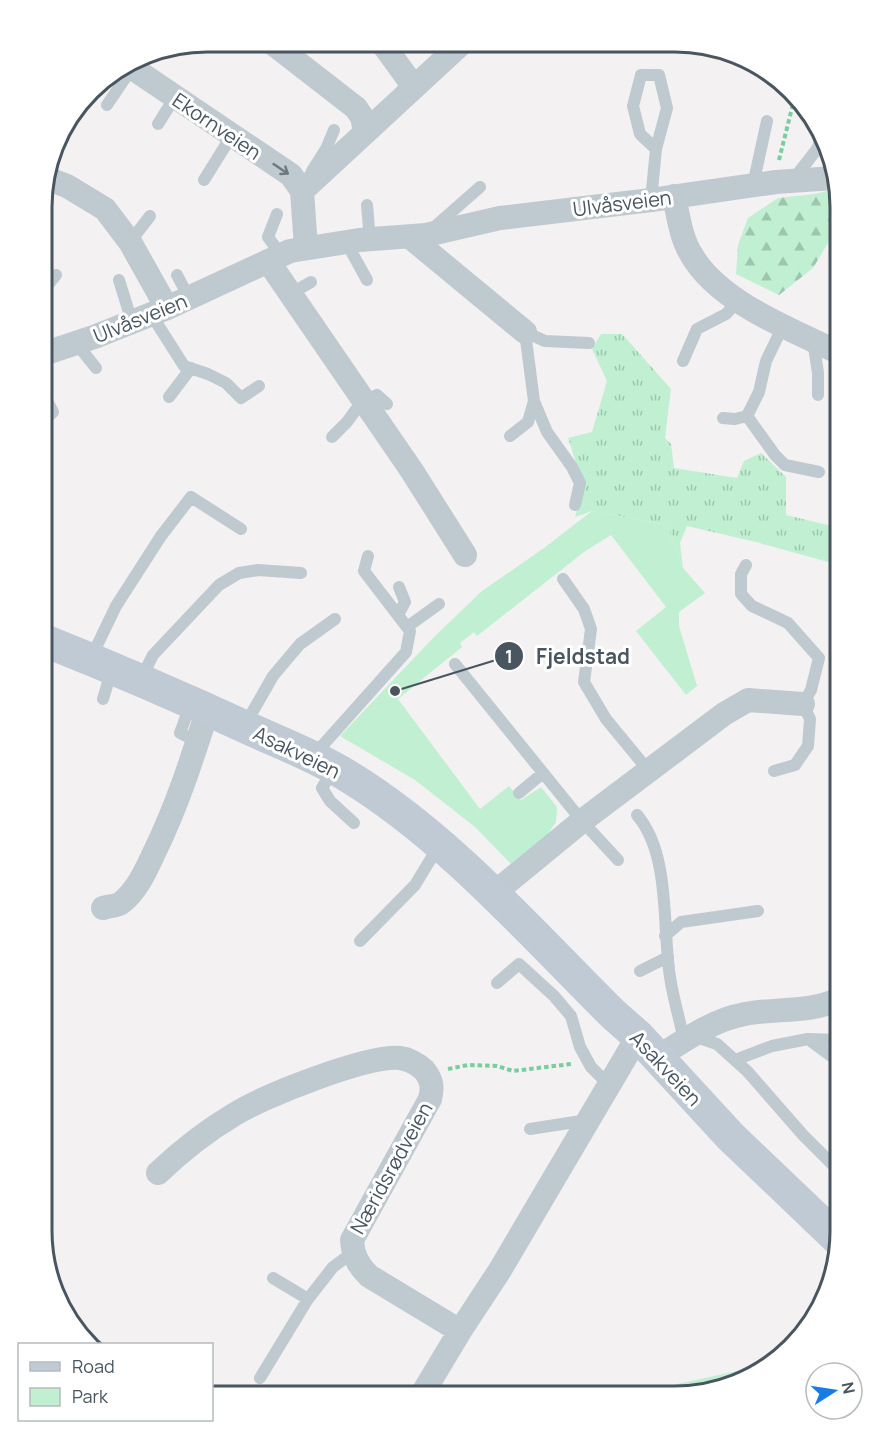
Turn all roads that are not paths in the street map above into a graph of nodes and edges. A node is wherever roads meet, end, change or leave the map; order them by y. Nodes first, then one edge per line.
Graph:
1 (285, 53) edge
2 (389, 53) edge
3 (450, 53) edge
4 (136, 70) edge
5 (123, 78) edge
6 (414, 87) junction
7 (175, 97) junction
8 (107, 105) dead end
9 (766, 121) dead end
10 (158, 124) dead end
11 (333, 130) dead end
12 (365, 131) junction
13 (232, 135) junction
14 (818, 147) edge
15 (656, 149) junction
16 (827, 178) edge
17 (204, 180) dead end
18 (55, 181) edge
19 (784, 181) junction
20 (753, 185) junction
21 (480, 187) dead end
22 (305, 188) junction
23 (675, 196) junction
24 (651, 200) junction
25 (368, 205) dead end
26 (278, 214) dead end
27 (150, 216) dead end
28 (418, 236) junction
29 (370, 240) junction
30 (130, 242) junction
31 (346, 242) junction
32 (306, 248) junction
33 (274, 258) junction
34 (56, 275) dead end
35 (177, 275) dead end
36 (53, 279) edge
37 (119, 280) dead end
38 (367, 280) dead end
39 (311, 282) dead end
40 (290, 294) junction
41 (740, 300) junction
42 (160, 311) junction
43 (783, 326) junction
44 (525, 332) junction
45 (813, 340) junction
46 (76, 343) junction
47 (589, 343) dead end
48 (53, 347) edge
49 (830, 348) edge
50 (683, 361) dead end
51 (96, 368) dead end
52 (191, 368) junction
53 (259, 386) dead end
54 (818, 395) dead end
55 (169, 397) dead end
56 (534, 401) junction
57 (372, 402) junction
58 (747, 416) junction
59 (723, 418) dead end
60 (332, 436) dead end
61 (510, 436) dead end
62 (819, 472) dead end
63 (575, 505) dead end
64 (241, 529) dead end
65 (465, 555) dead end
66 (368, 556) dead end
67 (746, 565) dead end
68 (302, 573) dead end
69 (563, 579) dead end
70 (399, 587) dead end
71 (439, 604) dead end
72 (398, 615) junction
73 (335, 618) dead end
74 (407, 627) junction
75 (53, 644) edge
76 (455, 664) dead end
77 (114, 669) junction
78 (103, 699) dead end
79 (803, 704) junction
80 (199, 705) junction
81 (245, 726) junction
82 (322, 763) junction
83 (648, 770) junction
84 (774, 771) dead end
85 (543, 773) junction
86 (519, 793) dead end
87 (637, 815) dead end
88 (582, 821) junction
89 (354, 823) dead end
90 (439, 846) junction
91 (618, 860) dead end
92 (493, 894) junction
93 (104, 908) dead end
94 (758, 910) dead end
95 (662, 928) junction
96 (360, 941) dead end
97 (668, 957) junction
98 (640, 971) dead end
99 (497, 983) dead end
100 (829, 1003) edge
101 (808, 1039) junction
102 (829, 1040) edge
103 (668, 1042) junction
104 (829, 1055) edge
105 (735, 1060) junction
106 (609, 1085) junction
107 (589, 1119) junction
108 (530, 1129) dead end
109 (829, 1161) edge
110 (158, 1173) dead end
111 (829, 1230) edge
112 (352, 1253) junction
113 (273, 1278) dead end
114 (308, 1299) junction
115 (460, 1331) junction
116 (260, 1378) dead end
117 (427, 1386) edge

1 - 12 street
2 - 6 street
3 - 6 street
4 - 7 street, Ekornveien
5 - 8 lane
6 - 12 street
7 - 10 lane
7 - 13 street, Ekornveien
9 - 20 lane
11 - 22 lane
12 - 22 street
13 - 17 lane
13 -> 22 street, Ekornveien
14 - 19 lane
15 - 15 lane
15 - 24 lane
16 - 19 street, Ulvåsveien
18 - 30 street
19 - 20 street, Ulvåsveien
20 - 23 street, Ulvåsveien
21 - 28 lane
22 - 32 street
23 - 24 street, Ulvåsveien
23 - 41 street
24 - 28 street, Ulvåsveien
25 - 29 lane
26 - 33 lane
27 - 30 lane
28 - 29 street, Ulvåsveien
28 - 44 street
29 - 31 street, Ulvåsveien
30 - 42 street
31 - 32 street, Ulvåsveien
31 - 38 lane
32 - 33 street, Ulvåsveien
33 - 40 street
33 - 42 street, Ulvåsveien
34 - 36 lane
35 - 42 lane
37 - 42 lane
39 - 40 lane
40 - 57 street
41 - 43 street
41 - 50 lane
42 - 46 street, Ulvåsveien
42 - 52 lane
43 - 45 street
43 - 58 lane
44 - 47 lane
44 - 56 lane
45 - 49 street
45 - 54 lane
46 - 48 street, Ulvåsveien
46 - 51 lane
52 - 53 lane
52 - 55 lane
56 - 61 lane
56 - 63 lane
57 - 60 lane
57 - 65 street
58 - 59 lane
58 - 62 lane
64 - 77 lane
66 - 72 lane
67 - 79 lane
68 - 77 lane
69 - 83 lane
70 - 72 lane
71 - 74 lane
72 - 74 lane
73 - 81 lane
74 - 82 lane
75 - 77 main road, Asakveien
76 - 85 lane
77 - 78 lane
77 - 80 main road, Asakveien
79 - 83 street
79 - 84 lane
80 - 81 main road, Asakveien
80 - 93 street
81 - 82 main road, Asakveien
82 - 89 lane
82 - 90 main road, Asakveien
83 - 88 street
85 - 86 lane
85 - 88 lane
87 - 95 lane
88 - 91 lane
88 - 92 street
90 - 92 main road, Asakveien
90 - 96 lane
92 - 103 main road, Asakveien
94 - 95 lane
95 - 97 lane
97 - 98 lane
97 - 103 lane
99 - 106 lane
100 - 103 street
101 - 102 lane
101 - 104 lane
101 - 105 lane
103 - 105 lane
103 - 106 street
103 - 111 main road, Asakveien
105 - 109 lane
106 - 107 street
107 - 108 lane
107 - 115 street
110 - 112 street, Næridsrødveien
112 - 114 lane
112 - 115 street, Næridsrødveien
113 - 114 lane
114 - 116 lane
115 - 117 street

